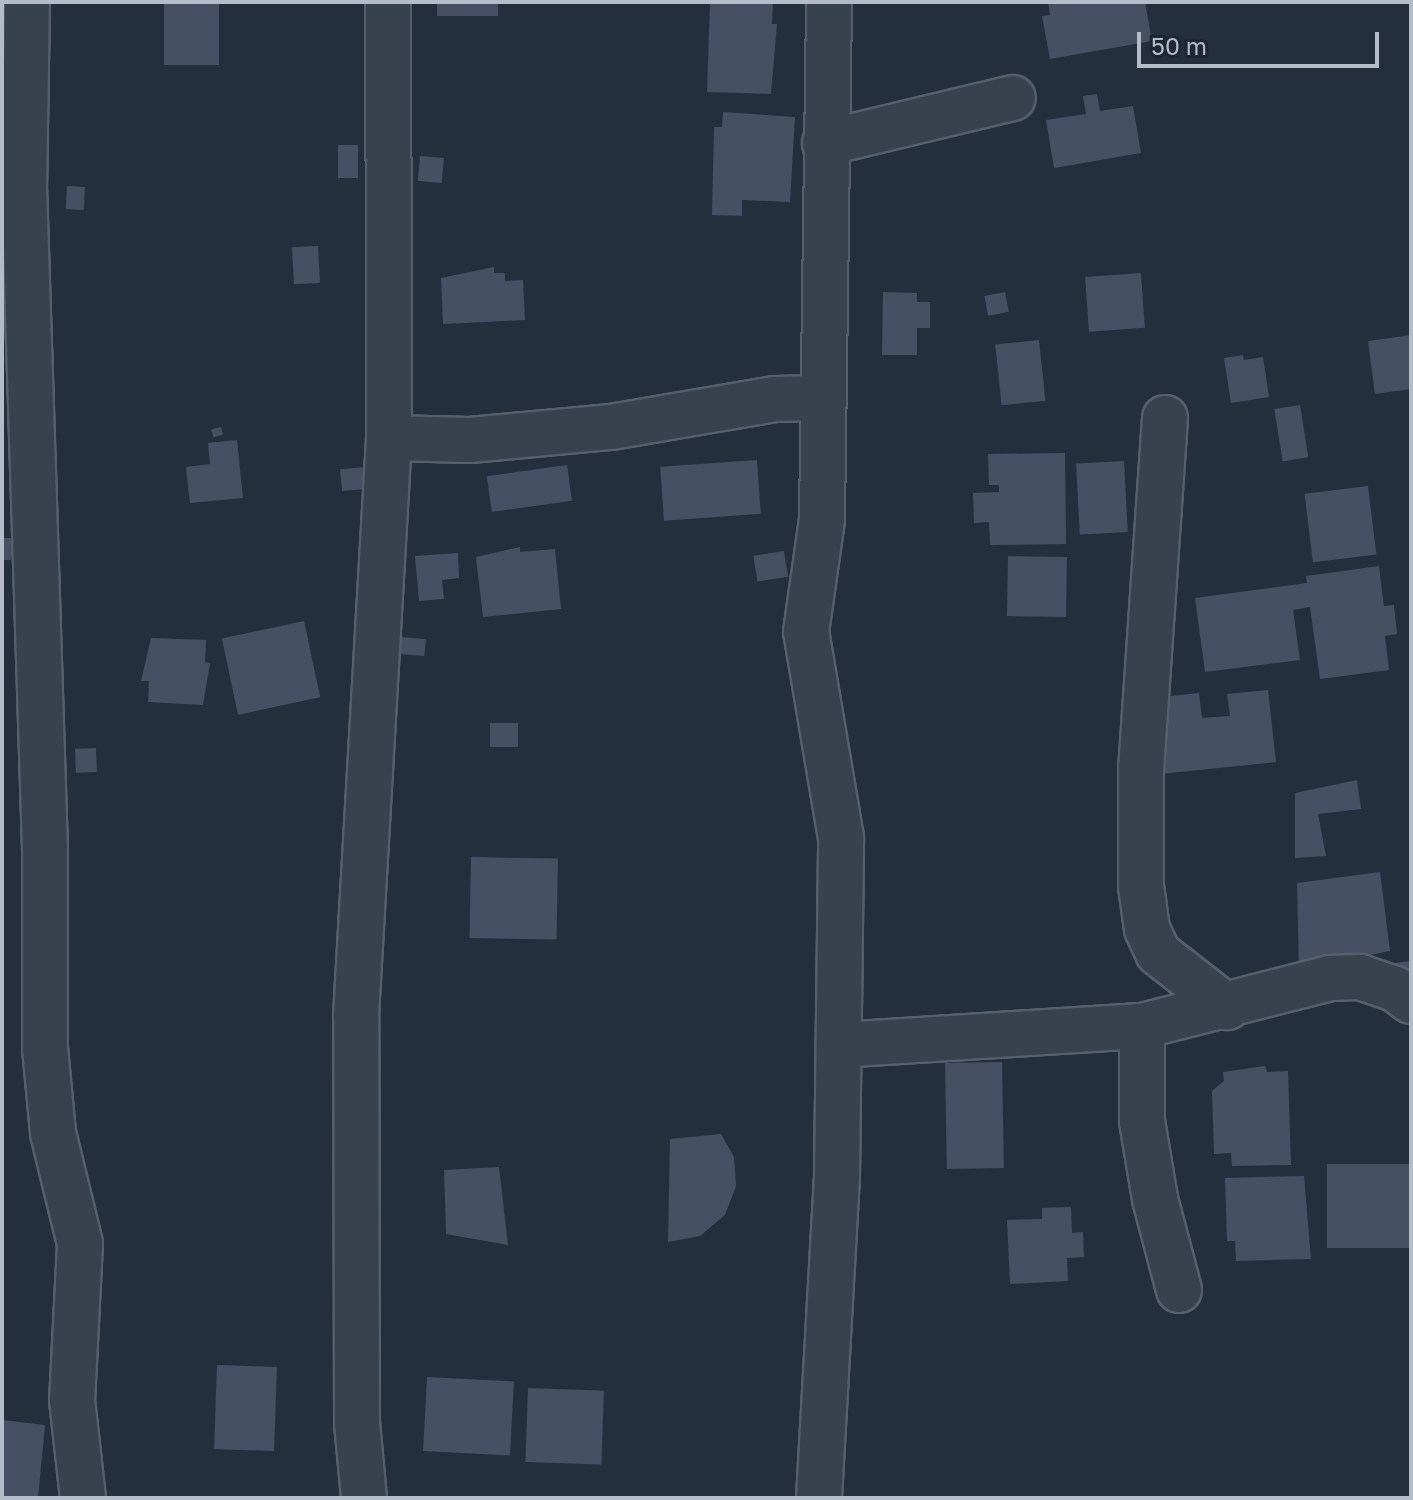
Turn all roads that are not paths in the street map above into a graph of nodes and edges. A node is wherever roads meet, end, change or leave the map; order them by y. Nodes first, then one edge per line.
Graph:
1 (27, 2) edge
2 (388, 2) edge
3 (829, 2) edge
4 (1013, 98) dead end
5 (825, 143) junction
6 (822, 398) junction
7 (1165, 418) dead end
8 (389, 438) junction
9 (1411, 1001) edge
10 (1227, 1007) junction
11 (1142, 1026) junction
12 (839, 1045) junction
13 (1179, 1290) dead end
14 (83, 1498) edge
15 (364, 1498) edge
16 (819, 1498) edge

1 - 14 street
2 - 8 street
3 - 5 street
4 - 5 street
5 - 6 street
6 - 8 street
6 - 12 street
7 - 10 street
8 - 15 street
9 - 10 street
10 - 11 street
11 - 12 street
11 - 13 street
12 - 16 street

